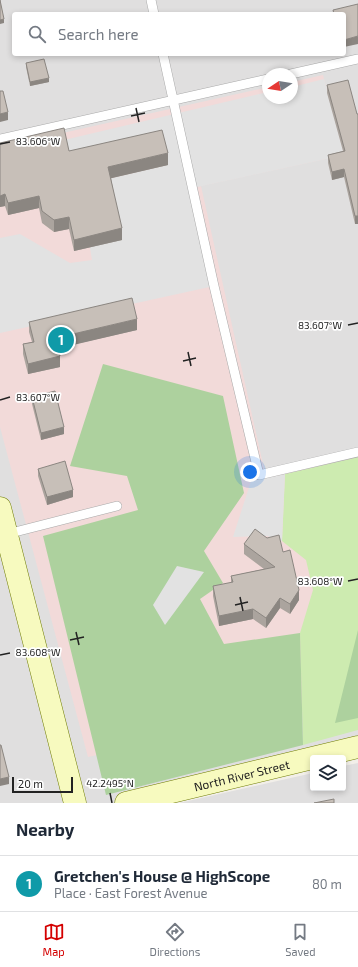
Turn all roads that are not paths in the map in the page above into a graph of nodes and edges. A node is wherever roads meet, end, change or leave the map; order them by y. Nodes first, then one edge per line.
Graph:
1 (151, 0) edge
2 (154, 12) edge
3 (163, 56) edge
4 (358, 59) edge
5 (298, 72) edge
6 (262, 80) edge
7 (174, 101) junction
8 (0, 139) edge
9 (358, 452) edge
10 (117, 506) dead end
11 (0, 508) edge
12 (7, 534) junction
13 (358, 747) edge
14 (75, 803) edge
15 (126, 803) edge

1 - 2 lane
3 - 7 lane
4 - 5 lane
6 - 7 lane
7 - 8 lane
7 - 9 lane
10 - 12 lane
11 - 12 main road
12 - 14 main road
13 - 15 main road, North River Street

